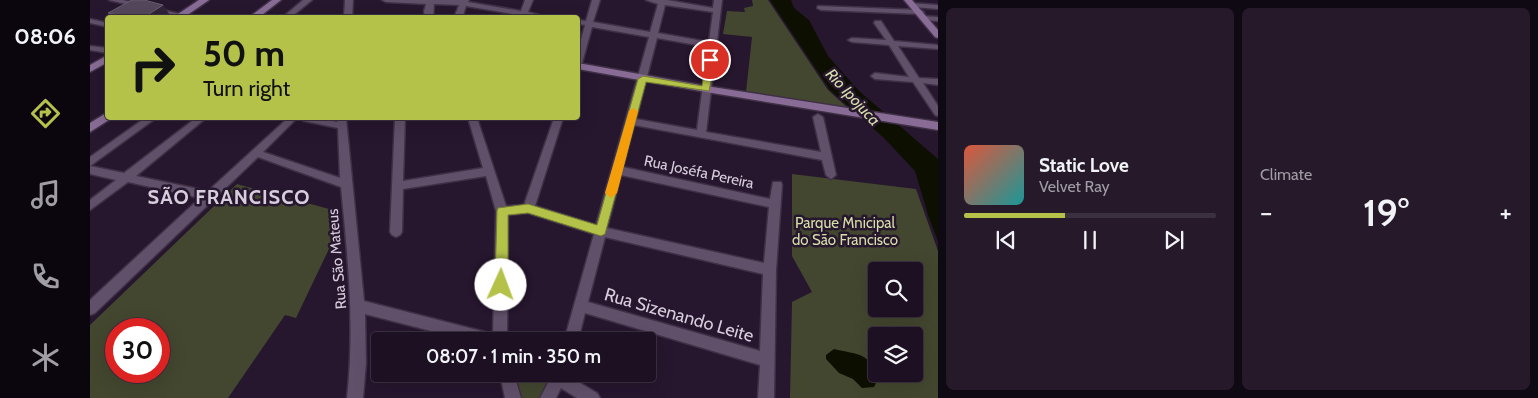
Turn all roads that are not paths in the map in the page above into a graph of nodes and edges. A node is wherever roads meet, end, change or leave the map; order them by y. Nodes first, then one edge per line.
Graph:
1 (112, 0) edge
2 (205, 0) edge
3 (277, 0) edge
4 (308, 0) edge
5 (349, 0) edge
6 (386, 0) edge
7 (499, 0) edge
8 (529, 0) edge
9 (596, 0) edge
10 (650, 0) edge
11 (718, 0) edge
12 (427, 1) edge
13 (663, 1) edge
14 (464, 2) edge
15 (910, 3) edge
16 (938, 7) edge
17 (821, 8) dead end
18 (496, 9) junction
19 (718, 11) junction
20 (174, 15) edge
21 (185, 15) edge
22 (256, 15) edge
23 (289, 15) edge
24 (348, 15) edge
25 (429, 15) edge
26 (459, 15) edge
27 (518, 15) edge
28 (522, 15) edge
29 (922, 15) junction
30 (938, 19) edge
31 (90, 21) edge
32 (580, 22) edge
33 (878, 23) dead end
34 (105, 24) edge
35 (589, 24) junction
36 (938, 35) edge
37 (653, 36) junction
38 (852, 40) dead end
39 (891, 43) junction
40 (712, 45) junction
41 (938, 47) edge
42 (90, 48) edge
43 (105, 50) edge
44 (580, 58) edge
45 (105, 60) edge
46 (580, 65) edge
47 (90, 69) edge
48 (875, 76) dead end
49 (643, 79) junction
50 (914, 79) junction
51 (938, 82) edge
52 (706, 90) junction
53 (938, 113) edge
54 (105, 117) edge
55 (818, 117) dead end
56 (147, 120) edge
57 (199, 120) edge
58 (291, 120) edge
59 (323, 120) edge
60 (400, 120) edge
61 (474, 120) edge
62 (558, 120) edge
63 (630, 121) junction
64 (342, 122) edge
65 (938, 126) edge
66 (90, 128) edge
67 (701, 134) junction
68 (256, 153) junction
69 (827, 157) junction
70 (90, 162) edge
71 (90, 170) edge
72 (618, 170) junction
73 (490, 171) junction
74 (831, 175) dead end
75 (126, 178) junction
76 (777, 185) dead end
77 (347, 186) junction
78 (397, 186) junction
79 (209, 196) junction
80 (774, 204) junction
81 (90, 206) edge
82 (528, 209) junction
83 (502, 211) junction
84 (601, 231) junction
85 (396, 232) dead end
86 (770, 270) junction
87 (358, 306) junction
88 (581, 306) junction
89 (90, 309) edge
90 (460, 332) edge
91 (500, 332) edge
92 (574, 332) edge
93 (767, 360) junction
94 (509, 382) edge
95 (555, 382) edge
96 (567, 382) edge
97 (355, 398) edge
98 (513, 398) edge
99 (548, 398) edge
100 (592, 398) edge
101 (766, 398) edge

1 - 20 street
2 - 21 street
3 - 22 street
4 - 23 street
5 - 24 street
6 - 12 street
7 - 18 street
8 - 28 street
9 - 35 street
10 - 13 street
11 - 19 street
12 - 14 street
12 - 25 street
13 - 19 street
13 - 37 street
14 - 18 street
14 - 26 street
15 - 16 street
15 - 29 street
17 - 29 street
18 - 27 street
19 - 40 street
29 - 30 street
29 - 36 street
31 - 34 street
32 - 35 street
33 - 39 street
35 - 37 street
35 - 44 street
37 - 40 street
37 - 49 street
38 - 39 street
39 - 41 street
39 - 50 street
40 - 52 street
42 - 43 street
45 - 47 street
46 - 49 street
48 - 50 street
49 - 52 street
49 - 63 street
50 - 51 street
50 - 53 street
52 - 65 street
52 - 67 street
54 - 66 street
55 - 69 street
56 - 70 street
57 - 75 street
58 - 68 street
59 - 64 street
60 - 78 street
61 - 73 street
62 - 82 street
63 - 67 street
63 - 72 street
64 - 77 street, Rua São Mateus
67 - 69 street
68 - 77 street
68 - 79 street
69 - 74 street
71 - 75 street
72 - 80 street, Rua Joséfa Pereira
72 - 84 street
73 - 78 street
73 - 83 street
75 - 79 street
75 - 81 street
76 - 80 street
77 - 87 street, Rua São Mateus
78 - 85 street
79 - 89 street
80 - 86 street
82 - 83 street
82 - 84 street
83 - 91 street
84 - 86 street
84 - 88 street
86 - 93 street
87 - 90 street
87 - 97 street, Rua São Mateus
88 - 92 street
88 - 93 street, Rua Sizenando Leite
93 - 101 street
94 - 98 street
95 - 99 street
96 - 100 street

